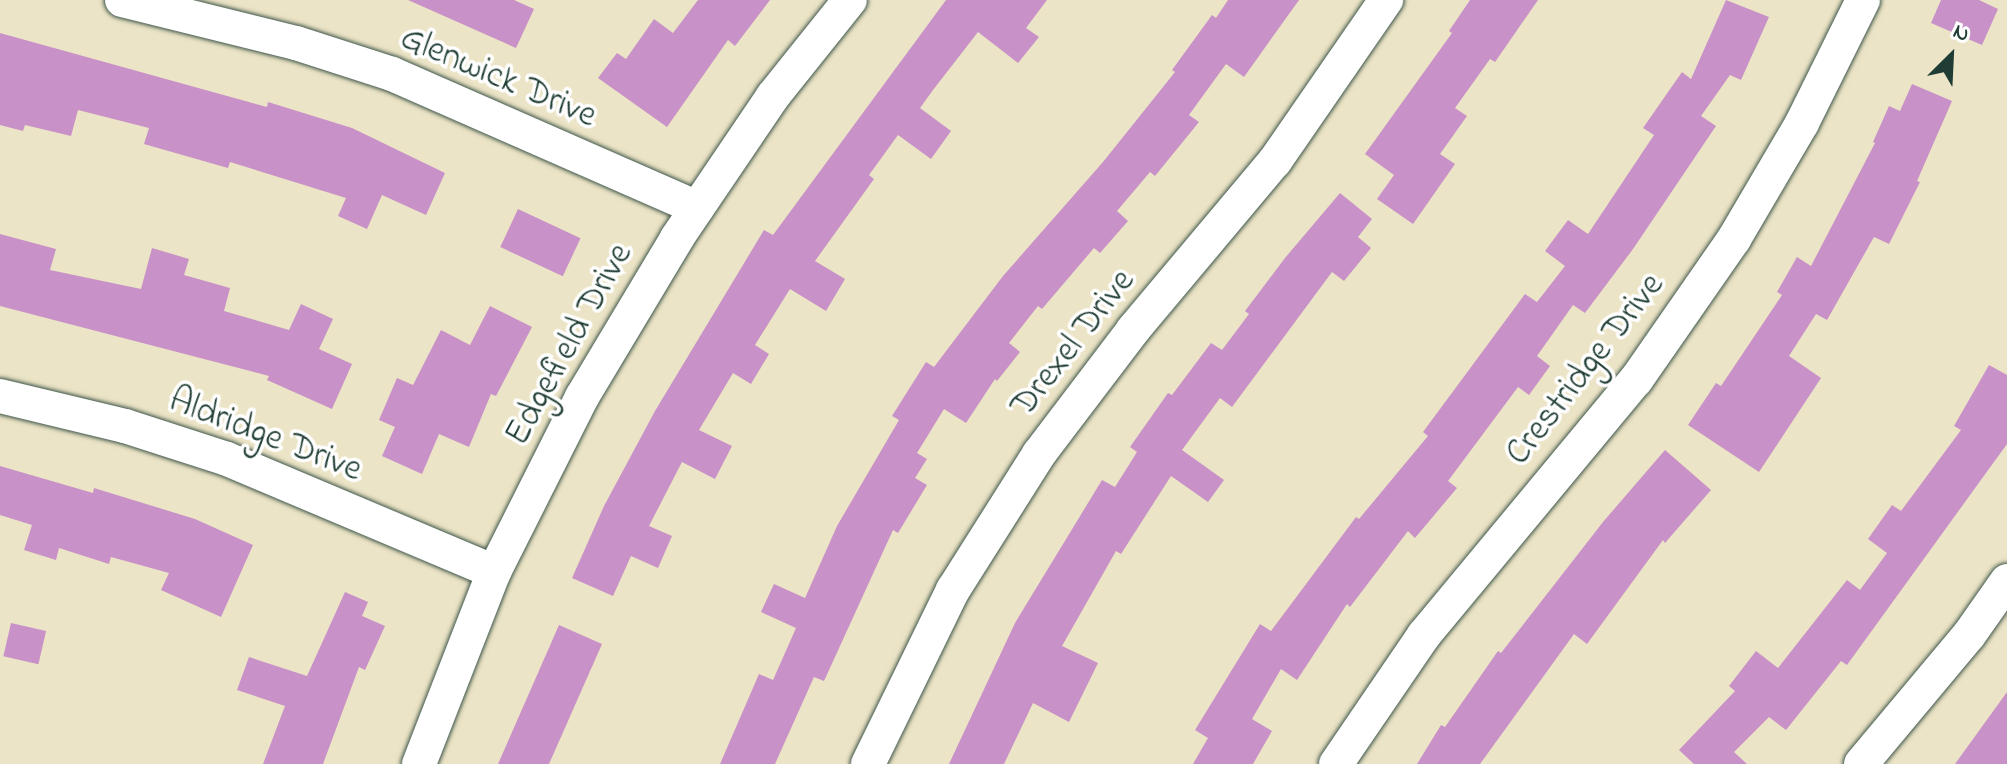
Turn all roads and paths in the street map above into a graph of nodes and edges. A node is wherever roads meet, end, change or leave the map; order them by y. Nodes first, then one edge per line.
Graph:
1 (122, 0) edge
2 (850, 0) edge
3 (1386, 0) edge
4 (1863, 0) edge
5 (697, 208) junction
6 (0, 396) edge
7 (494, 572) junction
8 (2007, 581) edge
9 (419, 764) edge
10 (868, 764) edge
11 (1336, 764) edge
12 (1861, 764) edge

1 - 5 street, Glenwick Drive
2 - 5 street, Edgefield Drive
3 - 10 street, Drexel Drive
4 - 11 street, Crestridge Drive
5 - 7 street, Edgefield Drive
6 - 7 street, Aldridge Drive
7 - 9 street, Edgefield Drive
8 - 12 street

